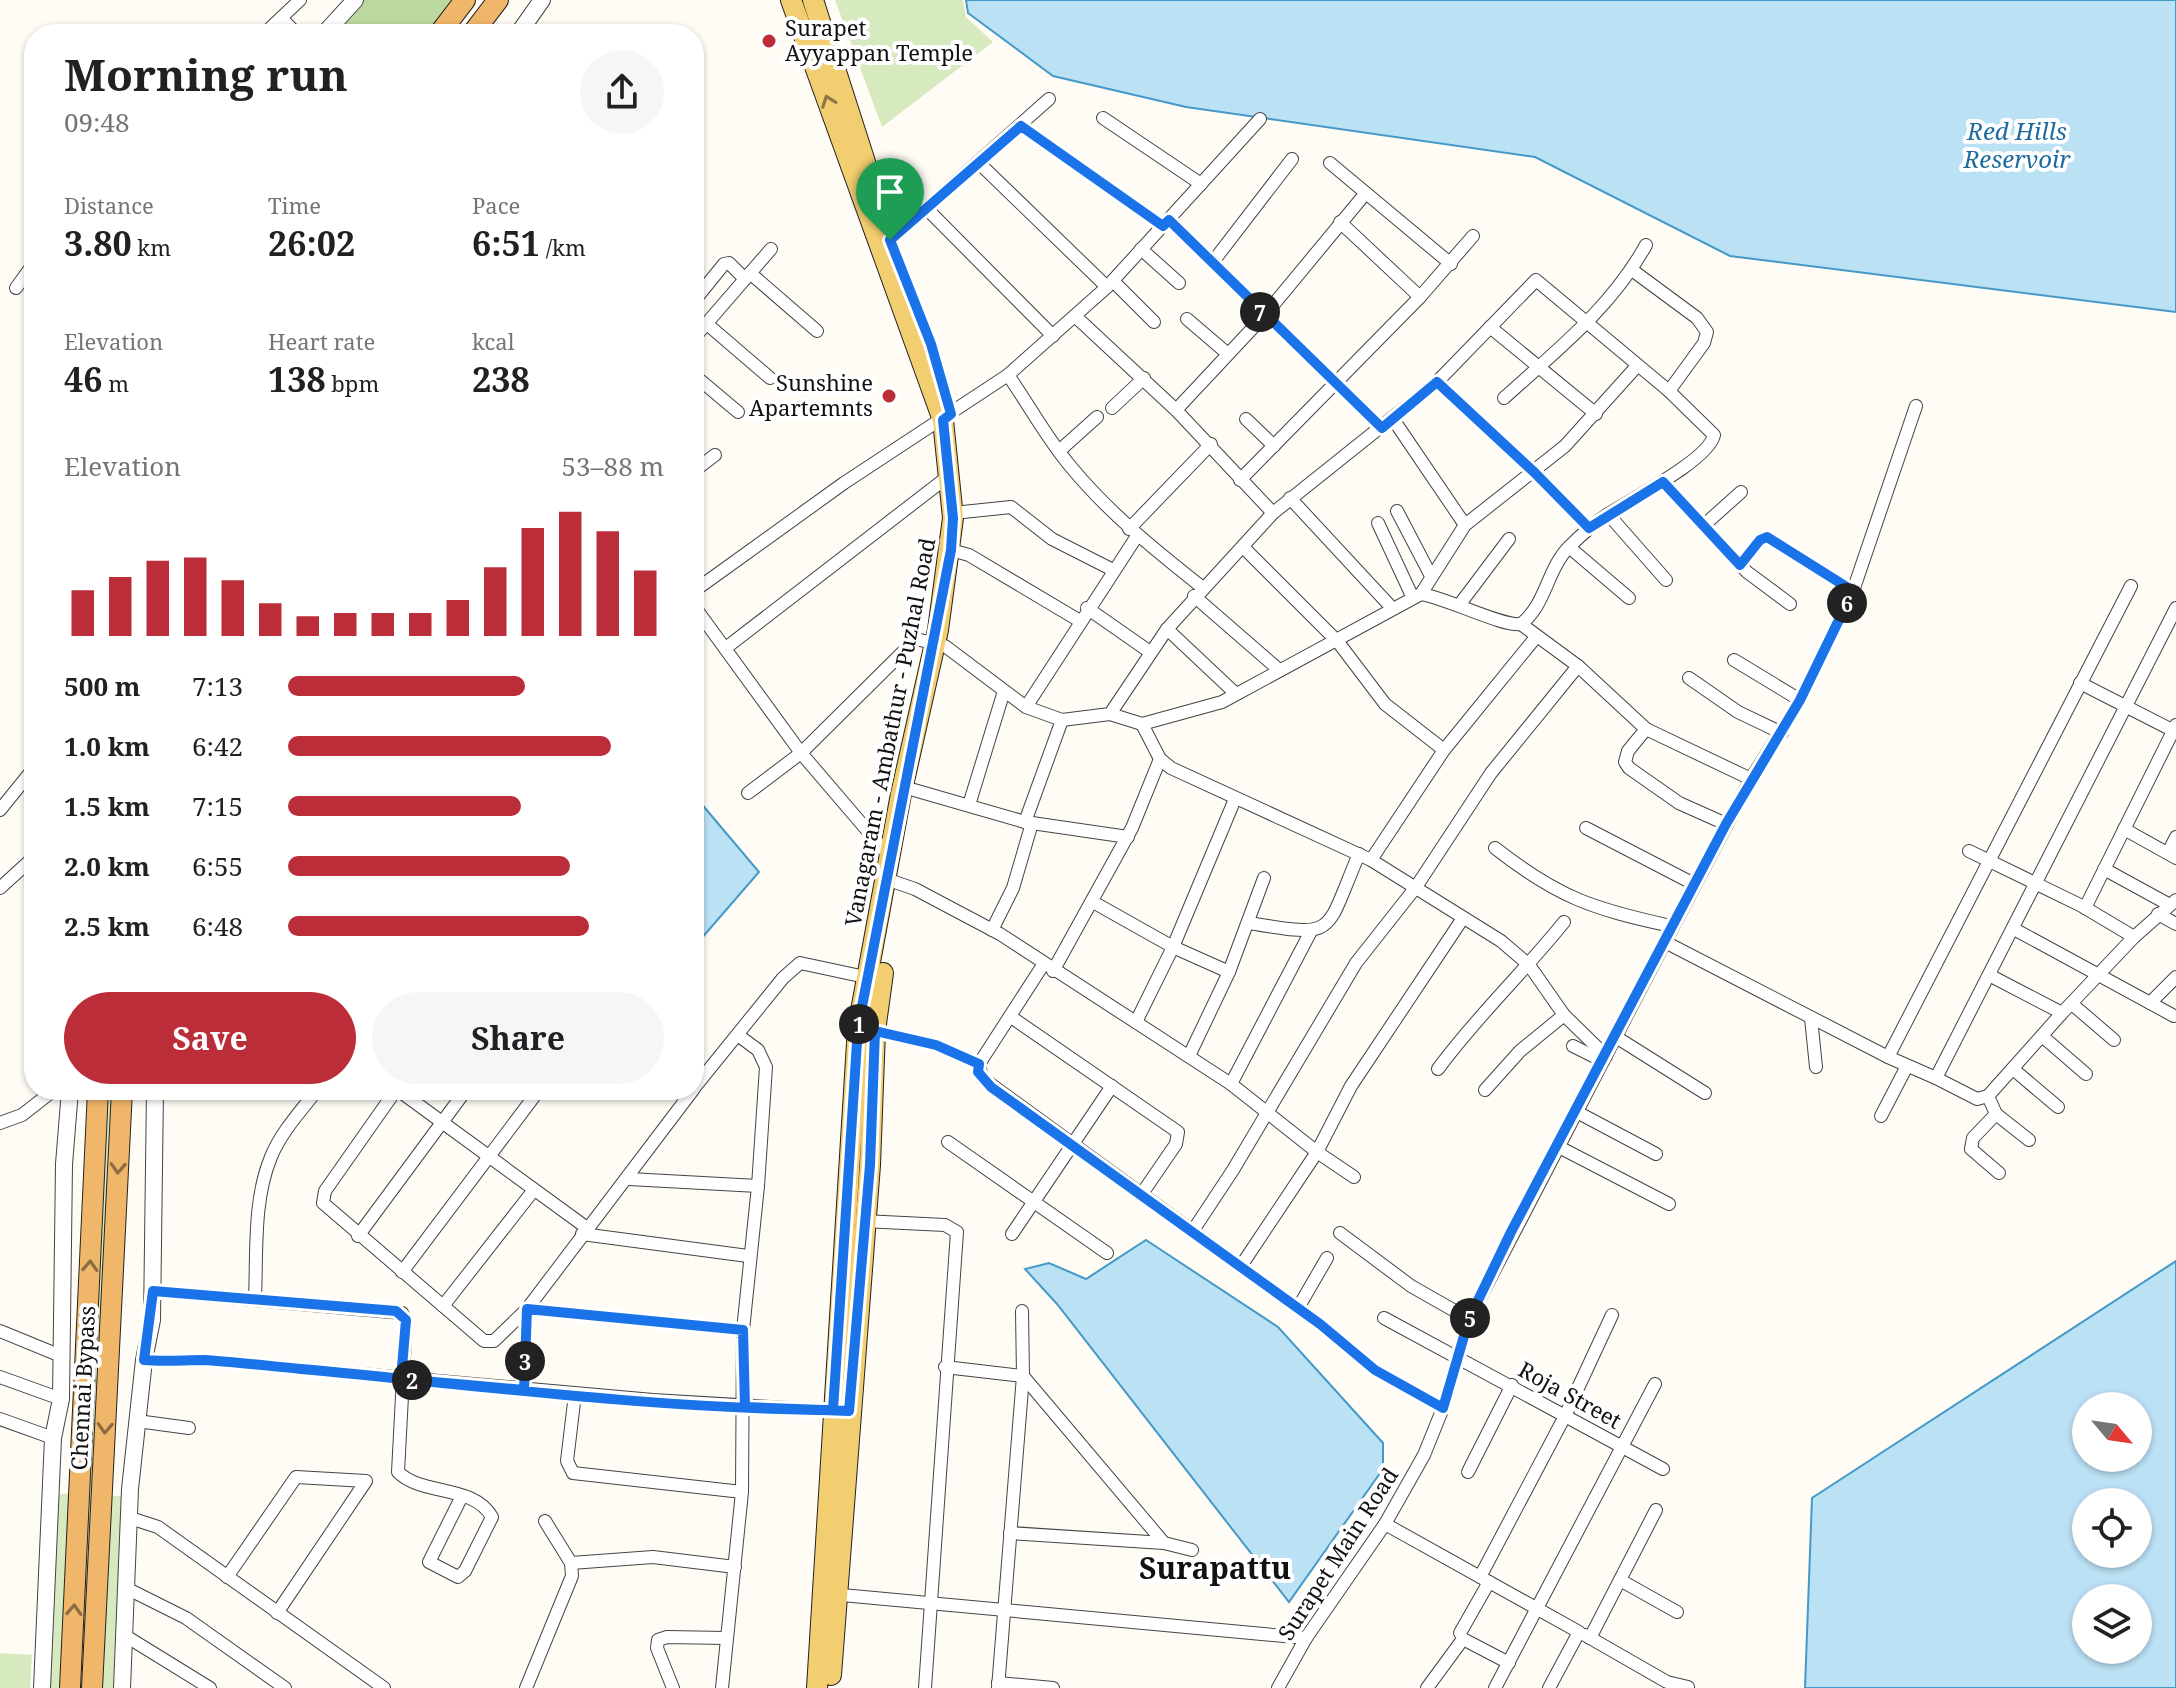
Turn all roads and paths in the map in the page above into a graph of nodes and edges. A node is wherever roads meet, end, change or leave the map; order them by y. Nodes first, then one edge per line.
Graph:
1 (300, 0) edge
2 (355, 0) edge
3 (465, 0) edge
4 (498, 0) edge
5 (542, 0) edge
6 (791, 0) edge
7 (813, 0) edge
8 (281, 18) junction
9 (275, 24) edge
10 (287, 24) edge
11 (333, 24) edge
12 (447, 24) edge
13 (480, 24) edge
14 (525, 24) edge
15 (822, 57) junction
16 (1049, 99) dead end
17 (1103, 118) dead end
18 (1260, 119) dead end
19 (1021, 126) junction
20 (1292, 159) dead end
21 (979, 163) junction
22 (1330, 163) dead end
23 (1201, 184) junction
24 (1365, 194) junction
25 (926, 208) junction
26 (1340, 222) junction
27 (1166, 223) junction
28 (1473, 236) dead end
29 (890, 240) junction
30 (1646, 245) dead end
31 (771, 249) dead end
32 (1141, 249) junction
33 (1212, 263) junction
34 (1451, 264) junction
35 (1632, 270) junction
36 (748, 276) junction
37 (24, 277) edge
38 (1179, 283) dead end
39 (1110, 284) junction
40 (705, 287) edge
41 (16, 288) dead end
42 (1420, 297) junction
43 (912, 314) junction
44 (1264, 316) junction
45 (1076, 317) junction
46 (1187, 319) dead end
47 (1154, 322) dead end
48 (1590, 323) junction
49 (707, 324) junction
50 (704, 327) edge
51 (1490, 327) junction
52 (817, 331) dead end
53 (1053, 336) junction
54 (1228, 354) junction
55 (1540, 365) junction
56 (1637, 366) junction
57 (1008, 375) junction
58 (770, 378) dead end
59 (1144, 378) junction
60 (1337, 381) junction
61 (1437, 382) junction
62 (704, 383) edge
63 (1669, 391) junction
64 (1504, 398) dead end
65 (1916, 406) dead end
66 (1112, 408) dead end
67 (1176, 410) junction
68 (738, 412) dead end
69 (1596, 414) junction
70 (947, 417) junction
71 (1097, 417) dead end
72 (1246, 419) dead end
73 (1393, 419) junction
74 (1382, 428) junction
75 (1211, 444) junction
76 (1274, 446) junction
77 (1059, 451) junction
78 (715, 455) dead end
79 (704, 463) edge
80 (1534, 472) junction
81 (950, 475) junction
82 (1240, 480) junction
83 (1663, 482) junction
84 (1741, 492) dead end
85 (1290, 498) junction
86 (1397, 511) dead end
87 (963, 512) junction
88 (1273, 513) junction
89 (1608, 514) junction
90 (1378, 523) dead end
91 (1465, 525) junction
92 (1703, 526) junction
93 (1589, 528) junction
94 (1133, 532) junction
95 (1509, 539) dead end
96 (1569, 547) junction
97 (1244, 548) junction
98 (956, 551) junction
99 (1740, 565) junction
100 (1113, 570) junction
101 (1431, 576) junction
102 (1666, 580) dead end
103 (704, 584) edge
104 (2131, 586) dead end
105 (1853, 591) junction
106 (1199, 592) junction
107 (1416, 595) junction
108 (1629, 598) dead end
109 (1460, 604) junction
110 (1790, 604) dead end
111 (1087, 608) junction
112 (1392, 608) junction
113 (2176, 608) edge
114 (704, 618) edge
115 (1080, 621) junction
116 (1521, 624) junction
117 (1167, 629) junction
118 (1536, 637) junction
119 (1338, 642) junction
120 (940, 644) junction
121 (727, 647) junction
122 (1150, 652) junction
123 (1734, 660) dead end
124 (1578, 666) junction
125 (1278, 669) junction
126 (1689, 678) dead end
127 (2080, 683) junction
128 (1004, 691) junction
129 (1235, 693) junction
130 (1800, 700) junction
131 (2127, 706) junction
132 (1026, 707) junction
133 (1110, 714) junction
134 (1062, 720) junction
135 (1142, 724) junction
136 (1646, 729) junction
137 (2175, 729) edge
138 (1782, 733) junction
139 (1444, 750) junction
140 (801, 753) junction
141 (1160, 759) junction
142 (1751, 779) junction
143 (24, 780) edge
144 (914, 790) junction
145 (748, 793) dead end
146 (1235, 799) junction
147 (969, 805) junction
148 (0, 810) edge
149 (1028, 822) junction
150 (1726, 824) junction
151 (1586, 828) dead end
152 (2124, 829) junction
153 (1128, 837) junction
154 (2176, 837) edge
155 (1495, 848) dead end
156 (1969, 851) dead end
157 (1359, 854) junction
158 (2172, 855) edge
159 (890, 857) junction
160 (1371, 860) junction
161 (1990, 860) junction
162 (24, 866) edge
163 (2104, 869) junction
164 (1264, 878) dead end
165 (890, 881) junction
166 (1694, 884) junction
167 (2038, 884) junction
168 (1416, 887) junction
169 (0, 888) edge
170 (1093, 902) junction
171 (2172, 902) edge
172 (2085, 908) junction
173 (2158, 914) junction
174 (1463, 918) junction
175 (1564, 922) dead end
176 (1249, 923) junction
177 (2176, 924) edge
178 (1671, 926) junction
179 (2014, 929) junction
180 (992, 930) junction
181 (1310, 933) junction
182 (2134, 937) junction
183 (1665, 942) junction
184 (1173, 947) junction
185 (1529, 965) junction
186 (1048, 968) junction
187 (1229, 972) junction
188 (1989, 975) junction
189 (2100, 976) junction
190 (2176, 977) edge
191 (870, 978) junction
192 (2150, 1003) junction
193 (2067, 1008) junction
194 (1564, 1015) junction
195 (2174, 1016) dead end
196 (1011, 1017) junction
197 (1811, 1018) junction
198 (1136, 1022) junction
199 (875, 1031) junction
200 (739, 1036) junction
201 (2042, 1036) junction
202 (1616, 1037) junction
203 (2114, 1040) dead end
204 (1573, 1046) dead end
205 (1189, 1056) junction
206 (1888, 1057) junction
207 (1605, 1058) junction
208 (979, 1064) junction
209 (1907, 1066) junction
210 (1816, 1067) dead end
211 (1438, 1069) dead end
212 (2013, 1069) junction
213 (2086, 1074) dead end
214 (704, 1076) edge
215 (1936, 1078) junction
216 (1231, 1084) junction
217 (1112, 1086) junction
218 (1485, 1090) dead end
219 (1705, 1093) dead end
220 (1988, 1096) junction
221 (41, 1100) edge
222 (69, 1100) edge
223 (98, 1100) edge
224 (121, 1100) edge
225 (155, 1100) edge
226 (309, 1100) edge
227 (390, 1100) edge
228 (411, 1100) edge
229 (459, 1100) edge
230 (531, 1100) edge
231 (685, 1100) edge
232 (2058, 1107) dead end
233 (1575, 1111) junction
234 (1265, 1112) junction
235 (1996, 1114) junction
236 (1881, 1116) dead end
237 (443, 1122) junction
238 (0, 1123) edge
239 (2029, 1140) dead end
240 (948, 1142) dead end
241 (1072, 1145) junction
242 (1557, 1146) junction
243 (1317, 1152) junction
244 (1656, 1154) dead end
245 (488, 1157) junction
246 (1999, 1173) dead end
247 (1354, 1177) dead end
248 (629, 1179) junction
249 (758, 1186) junction
250 (533, 1191) junction
251 (1141, 1195) junction
252 (1034, 1200) junction
253 (1669, 1204) dead end
254 (863, 1221) junction
255 (584, 1231) junction
256 (1192, 1232) junction
257 (1340, 1233) dead end
258 (1012, 1234) dead end
259 (358, 1236) junction
260 (1107, 1253) dead end
261 (748, 1256) junction
262 (1327, 1258) dead end
263 (1241, 1266) junction
264 (402, 1272) junction
265 (153, 1291) junction
266 (255, 1299) junction
267 (443, 1306) junction
268 (1298, 1308) junction
269 (527, 1309) junction
270 (1022, 1311) dead end
271 (1612, 1315) dead end
272 (1384, 1318) dead end
273 (1469, 1319) junction
274 (743, 1330) junction
275 (0, 1331) edge
276 (61, 1356) junction
277 (1458, 1357) junction
278 (144, 1360) junction
279 (945, 1367) junction
280 (1023, 1376) junction
281 (0, 1377) edge
282 (401, 1379) junction
283 (1655, 1384) dead end
284 (1512, 1385) junction
285 (524, 1390) junction
286 (575, 1394) junction
287 (61, 1399) junction
288 (745, 1407) junction
289 (1443, 1408) junction
290 (841, 1411) junction
291 (1565, 1416) junction
292 (0, 1419) edge
293 (137, 1421) junction
294 (189, 1428) dead end
295 (53, 1438) junction
296 (1624, 1448) junction
297 (1663, 1469) dead end
298 (1468, 1472) dead end
299 (742, 1492) junction
300 (462, 1496) junction
301 (1656, 1510) dead end
302 (130, 1518) junction
303 (545, 1521) dead end
304 (1385, 1524) junction
305 (1010, 1533) junction
306 (1164, 1543) junction
307 (1192, 1550) dead end
308 (571, 1563) junction
309 (735, 1567) junction
310 (227, 1577) junction
311 (1485, 1579) junction
312 (1620, 1580) junction
313 (126, 1588) junction
314 (829, 1593) junction
315 (931, 1603) junction
316 (1539, 1608) junction
317 (1003, 1611) junction
318 (1677, 1612) dead end
319 (277, 1613) junction
320 (1460, 1633) dead end
321 (124, 1635) junction
322 (1584, 1635) junction
323 (726, 1638) junction
324 (1306, 1638) junction
325 (1509, 1663) junction
326 (998, 1686) edge
327 (1284, 1686) edge
328 (1554, 1686) edge
329 (1688, 1687) edge
330 (42, 1688) edge
331 (70, 1688) edge
332 (92, 1688) edge
333 (122, 1688) edge
334 (210, 1688) edge
335 (285, 1688) edge
336 (384, 1688) edge
337 (526, 1688) edge
338 (673, 1688) edge
339 (722, 1688) edge
340 (817, 1688) edge
341 (831, 1688) edge
342 (925, 1688) edge
343 (1053, 1688) edge
344 (1427, 1688) edge
345 (1495, 1688) edge

1 - 8 street
2 - 11 street
3 - 12 highway
4 - 13 highway
5 - 14 street
6 - 15 main road, Vanagaram - Ambathur - Puzhal Road
7 - 15 main road
8 - 9 street
8 - 10 street
15 - 29 main road
43 -> 15 main road, Vanagaram - Ambathur - Puzhal Road
16 - 19 street
17 - 23 street
18 - 23 street
19 - 21 street
19 - 27 street
20 - 33 street
21 - 25 street
21 - 39 street
22 - 24 street
23 - 27 street
24 - 26 street
24 - 34 street
25 - 29 street
25 - 53 street
26 - 42 street
26 - 44 street
27 - 32 street
27 - 33 street
28 - 34 street
29 - 43 main road
30 - 35 street
31 - 36 street
32 - 38 street
32 - 39 street
33 - 44 street
34 - 42 street
35 - 48 street
35 - 63 street
36 - 40 street
36 - 49 street
36 - 52 street
37 - 41 street
39 - 45 street
39 - 47 street
42 - 60 street
43 - 70 main road, Vanagaram - Ambathur - Puzhal Road
44 - 54 street
44 - 60 street
45 - 53 street
45 - 59 street
46 - 54 street
48 - 51 street
48 - 55 street
48 - 56 street
49 - 50 street
49 - 58 street
51 - 55 street
51 - 61 street
53 - 57 street
54 - 67 street
55 - 64 street
55 - 69 street
56 - 63 street
56 - 69 street
57 - 70 street
57 - 77 street
59 - 66 street
59 - 67 street
60 - 74 street
60 - 76 street
61 - 73 street
61 - 80 street
62 - 68 street
63 - 83 street
65 - 105 street, Surapet Main Road
67 - 75 street
69 - 80 street
70 - 81 main road, Vanagaram - Ambathur - Puzhal Road
70 - 87 main road
70 - 103 street
71 - 77 street
72 - 76 street
73 - 74 street
73 - 91 street
74 - 85 street
75 - 82 street
75 - 94 street
76 - 82 street
77 - 94 street
78 - 79 street
80 - 91 street
80 - 93 street
81 - 98 main road, Vanagaram - Ambathur - Puzhal Road
81 - 121 street
82 - 88 street
83 - 89 street
83 - 92 street
84 - 92 street
85 - 88 street
85 - 112 street
86 - 101 street
87 - 98 main road
87 - 100 street
88 - 97 street
89 - 93 street
89 - 102 street
90 - 107 street
91 - 101 street
92 - 99 street
93 - 96 street
94 - 100 street
94 - 106 street
95 - 109 street
96 - 108 street
96 - 116 street
97 - 106 street
97 - 119 street
98 - 115 street
98 - 120 main road, Vanagaram - Ambathur - Puzhal Road
99 - 105 street
99 - 110 street
100 - 111 street
101 - 107 street
104 - 127 street
105 - 130 street, Surapet Main Road
106 - 117 street
106 - 125 street
107 - 109 street
107 - 112 street
109 - 116 street
111 - 115 street
111 - 122 street
112 - 119 street
113 - 131 street
114 - 121 street
115 - 132 street
116 - 118 street
117 - 122 street
117 - 129 street
118 - 124 street
118 - 139 street
119 - 125 street
119 - 139 street
120 - 128 street
120 - 140 street
120 - 144 main road
120 - 159 main road, Vanagaram - Ambathur - Puzhal Road
121 - 140 street
122 - 133 street
123 - 130 street
124 - 136 street
124 - 168 street
125 - 129 street
126 - 138 street
127 - 131 street
127 - 161 street
128 - 132 street
128 - 147 street
129 - 135 street
130 - 138 street, Surapet Main Road
131 - 137 street
131 - 167 street
132 - 134 street
133 - 134 street
133 - 135 street
134 - 149 street
135 - 141 street
136 - 142 street
136 - 150 street
137 - 152 street
138 - 142 street, Surapet Main Road
139 - 160 street
140 - 145 street
140 - 159 street
141 - 146 street
141 - 153 street
142 - 150 street, Surapet Main Road
143 - 148 street
144 - 147 street
144 - 165 main road
146 - 157 street
146 - 184 street
147 - 149 street
149 - 153 street
149 - 180 street
150 - 166 street, Surapet Main Road
151 - 166 street
152 - 158 street
152 - 163 street
153 - 170 street
154 - 158 street
155 - 178 street
156 - 161 street
157 - 160 street
157 - 181 street
159 - 165 main road, Vanagaram - Ambathur - Puzhal Road
160 - 168 street
161 - 167 street
161 - 206 street
162 - 169 street
163 - 171 street
163 - 172 street
164 - 176 street
165 - 180 street
165 - 191 main road, Vanagaram - Ambathur - Puzhal Road
165 - 199 main road
166 - 178 street, Surapet Main Road
167 - 172 street
167 - 179 street
168 - 174 street
168 - 234 street
170 - 184 street
170 - 186 street
171 - 173 street
172 - 182 street
173 - 177 street
173 - 182 street
174 - 185 street
174 - 243 street
175 - 185 street
176 - 181 street
176 - 187 street
178 - 183 street, Surapet Main Road
179 - 188 street
179 - 189 street
180 - 186 street
181 - 216 street
182 - 189 street
183 - 197 street
183 - 202 street, Surapet Main Road
184 - 187 street
184 - 198 street
185 - 194 street
185 - 211 street
186 - 196 street
186 - 198 street
187 - 205 street
188 - 193 street
188 - 215 street
189 - 192 street
189 - 193 street
190 - 192 street
191 - 200 street
191 - 290 main road, Vanagaram - Ambathur - Puzhal Road
192 - 195 street
193 - 201 street
193 - 203 street
194 - 207 street
194 - 218 street
196 - 208 street
196 - 217 street
197 - 206 street
197 - 210 street
198 - 205 street
199 - 208 street
199 - 254 main road
200 - 214 street
200 - 249 street
201 - 212 street
201 - 213 street
202 - 207 street, Surapet Main Road
202 - 219 street
204 - 207 street
205 - 216 street
206 - 209 street
207 - 233 street, Surapet Main Road
208 - 241 street
209 - 215 street
209 - 236 street
212 - 220 street
212 - 232 street
215 - 220 street
216 - 234 street
217 - 241 street
217 - 251 street
220 - 235 street
221 - 238 street
222 - 276 street
331 -> 223 highway, Chennai Bypass
224 -> 332 highway, Chennai Bypass
225 - 265 street
226 - 266 street
227 - 259 street
228 - 237 street
229 - 237 street
230 - 245 street
231 - 248 street
233 - 242 street, Surapet Main Road
233 - 244 street
234 - 243 street
234 - 256 street
235 - 239 street
235 - 246 street
237 - 245 street
237 - 259 street
240 - 252 street
241 - 251 street
241 - 252 street
242 - 253 street
242 - 273 street, Surapet Main Road
243 - 247 street
243 - 263 street
245 - 250 street
245 - 264 street
248 - 249 street
248 - 255 street
249 - 261 street
250 - 255 street
250 - 267 street
251 - 256 street
252 - 258 street
252 - 260 street
254 - 279 street
254 - 290 main road
255 - 261 street
255 - 269 street
256 - 263 street
257 - 273 street
259 - 264 street
261 - 274 street
262 - 268 street
263 - 268 street
264 - 267 street
265 - 266 street
265 - 278 street
266 - 282 street
267 - 269 street
268 - 289 street
269 - 274 street
269 - 285 street
270 - 280 street
271 - 291 street
272 - 277 street, Roja Street
273 - 277 street, Surapet Main Road
274 - 288 street
275 - 276 street
276 - 287 street
277 - 284 street, Roja Street
277 - 289 street, Surapet Main Road
278 - 282 street
278 - 293 street
279 - 280 street
279 - 315 street
280 - 305 street
280 - 306 street
281 - 287 street
282 - 285 street
282 - 300 street
283 - 296 street
284 - 291 street, Roja Street
284 - 298 street
285 - 286 street
286 - 288 street
286 - 299 street
287 - 295 street
288 - 290 street
288 - 299 street
289 - 304 street, Surapet Main Road
290 - 314 main road, Vanagaram - Ambathur - Puzhal Road
291 - 296 street, Roja Street
291 - 311 street
292 - 295 street
293 - 294 street
293 - 302 street
295 - 330 street
296 - 297 street, Roja Street
296 - 316 street
299 - 309 street
300 - 300 street
301 - 312 street
302 - 310 street
302 - 313 street
303 - 308 street
304 - 311 street
304 - 324 street, Surapet Main Road
305 - 306 street
305 - 317 street
306 - 307 street
308 - 309 street
308 - 337 street
309 - 323 street
310 - 319 street
310 - 319 street
311 - 316 street
311 - 320 street
312 - 318 street
312 - 322 street
313 - 321 street
313 - 335 street
314 - 315 street
314 - 340 main road, Vanagaram - Ambathur - Puzhal Road
314 - 341 main road
315 - 317 street
315 - 342 street
316 - 322 street
316 - 325 street
317 - 324 street
317 - 326 street
319 - 336 street
321 - 333 street
321 - 334 street
322 - 328 street
322 - 329 street
323 - 338 street
323 - 339 street
324 - 327 street, Surapet Main Road
325 - 344 street
325 - 345 street
326 - 343 street

